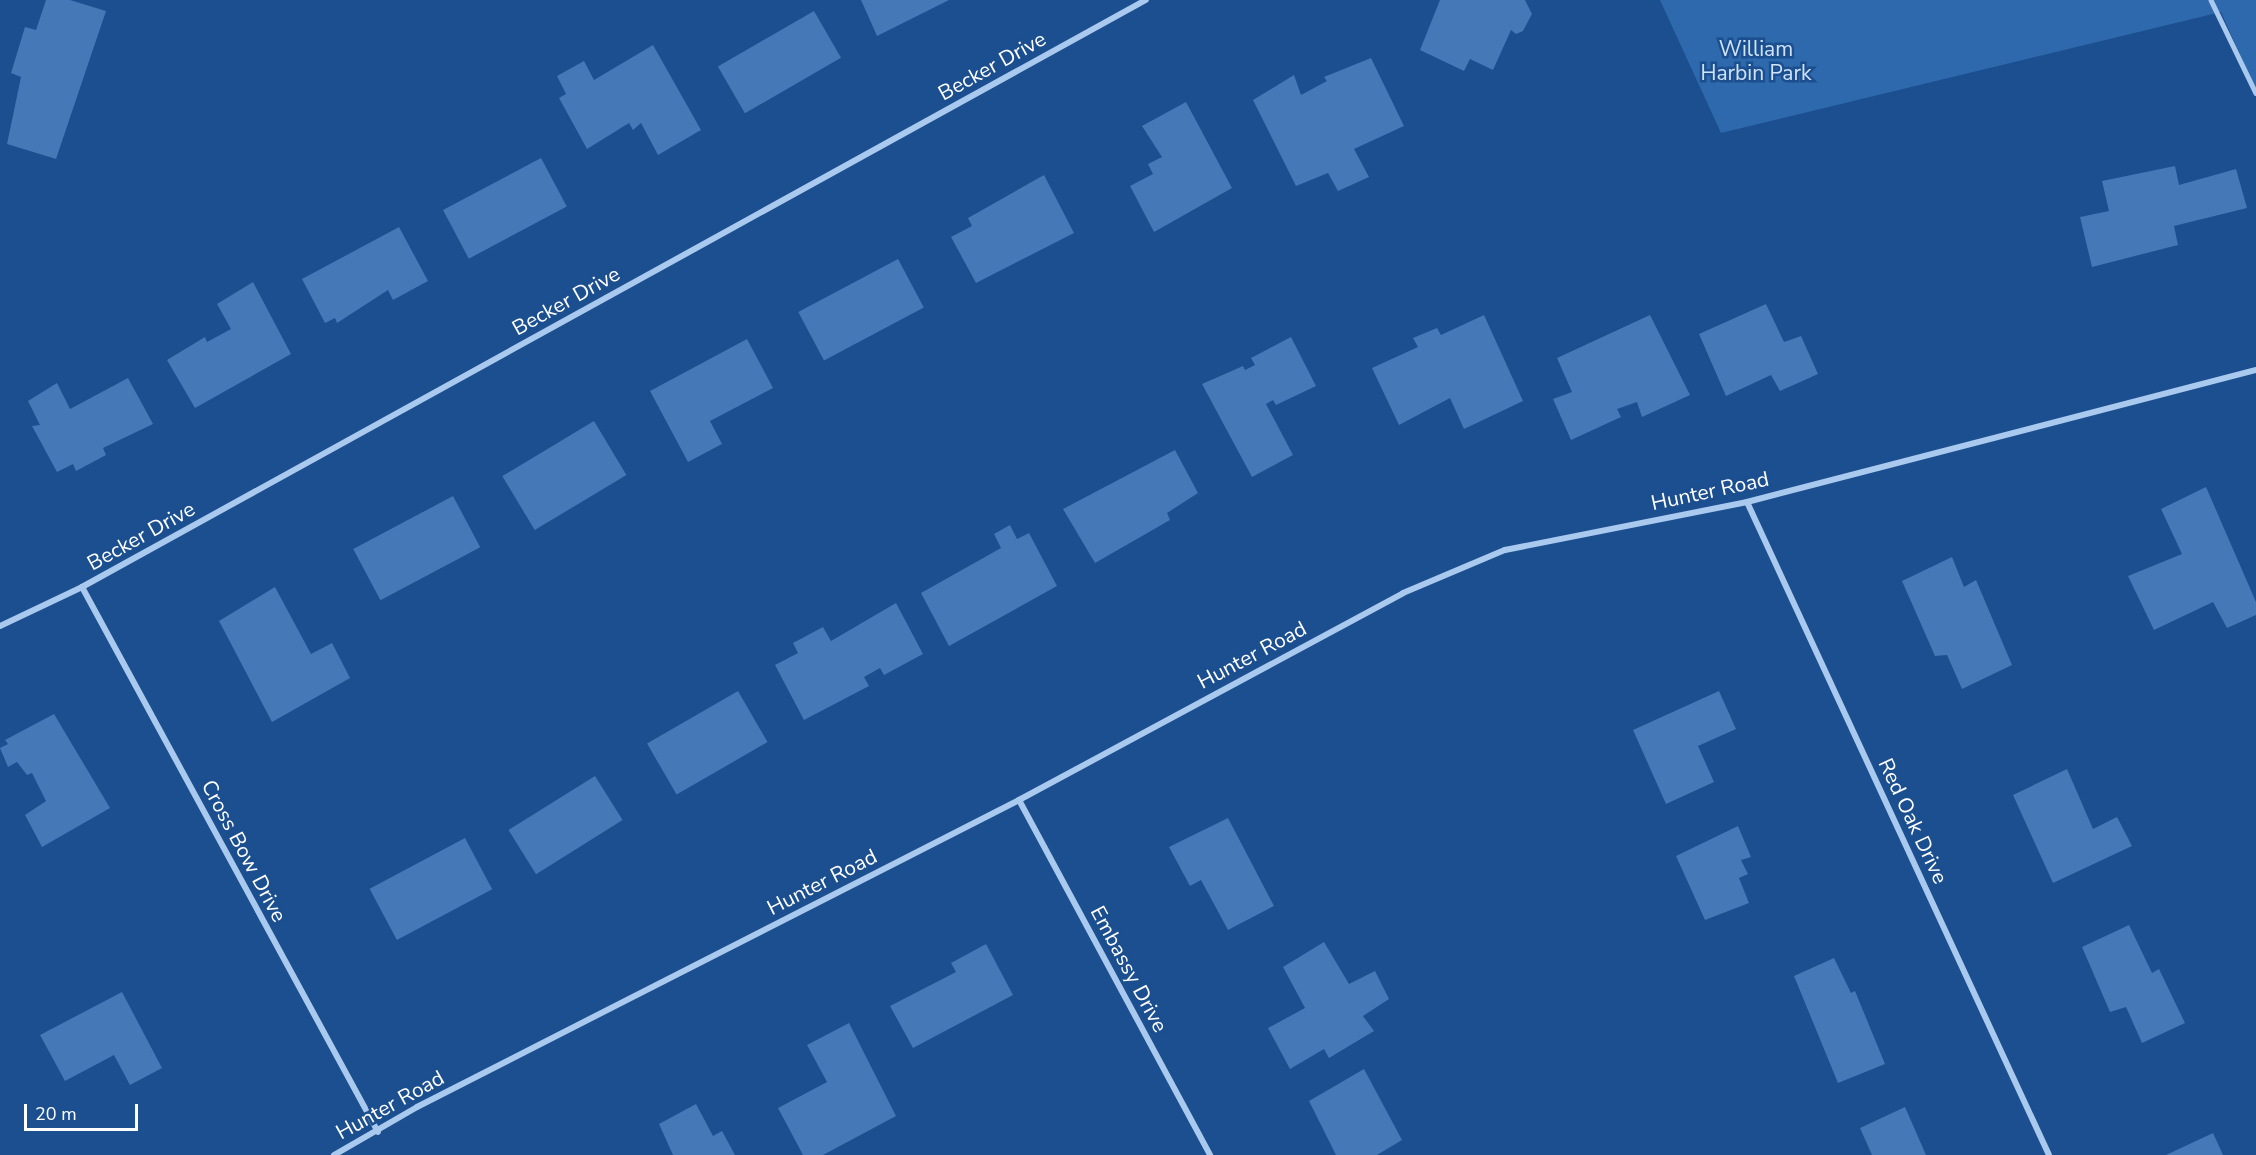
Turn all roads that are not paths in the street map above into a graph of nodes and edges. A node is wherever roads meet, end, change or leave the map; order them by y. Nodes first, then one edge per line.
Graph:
1 (1146, 0) edge
2 (2211, 0) edge
3 (2256, 93) edge
4 (2256, 370) edge
5 (1747, 502) junction
6 (82, 587) junction
7 (0, 626) edge
8 (1019, 800) junction
9 (378, 1132) junction
10 (334, 1155) edge
11 (1210, 1155) edge
12 (2049, 1155) edge

1 - 6 street, Becker Drive
2 - 3 lane
4 - 5 street, Hunter Road
5 - 8 street, Hunter Road
5 - 12 street, Red Oak Drive
6 - 7 street, Becker Drive
6 - 9 street, Cross Bow Drive
8 - 9 street, Hunter Road
8 - 11 street, Embassy Drive
9 - 10 street, Hunter Road

